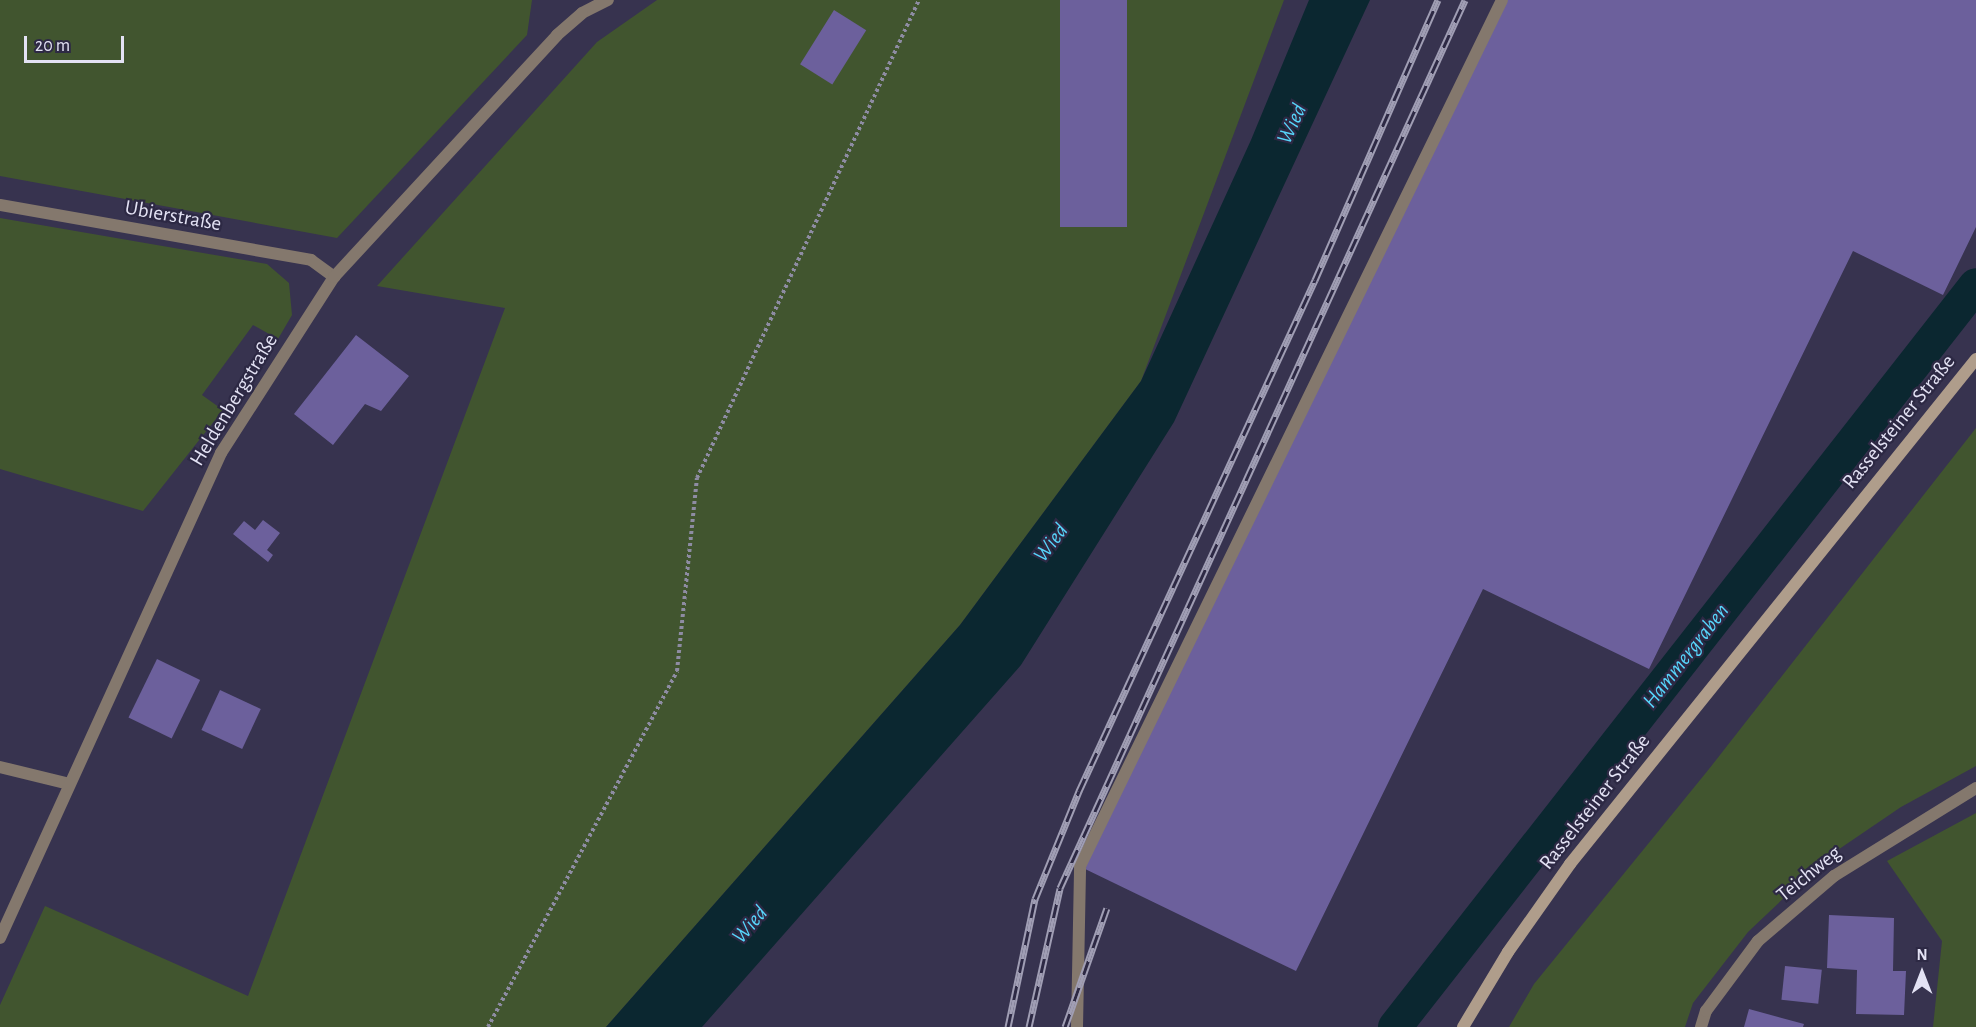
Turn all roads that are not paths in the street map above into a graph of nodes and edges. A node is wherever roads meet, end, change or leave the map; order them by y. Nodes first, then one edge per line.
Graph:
1 (608, 0) edge
2 (1502, 0) edge
3 (0, 205) edge
4 (334, 277) junction
5 (1976, 358) edge
6 (0, 767) edge
7 (69, 784) junction
8 (1976, 788) edge
9 (0, 938) edge
10 (1077, 1027) edge
11 (1463, 1027) edge
12 (1701, 1027) edge

1 - 4 street, Heldenbergstraße
2 - 10 street
3 - 4 street, Ubierstraße
4 - 7 street, Heldenbergstraße
5 - 11 main road, Rasselsteiner Straße
6 - 7 street
7 - 9 street, Heldenbergstraße
8 - 12 street, Teichweg

